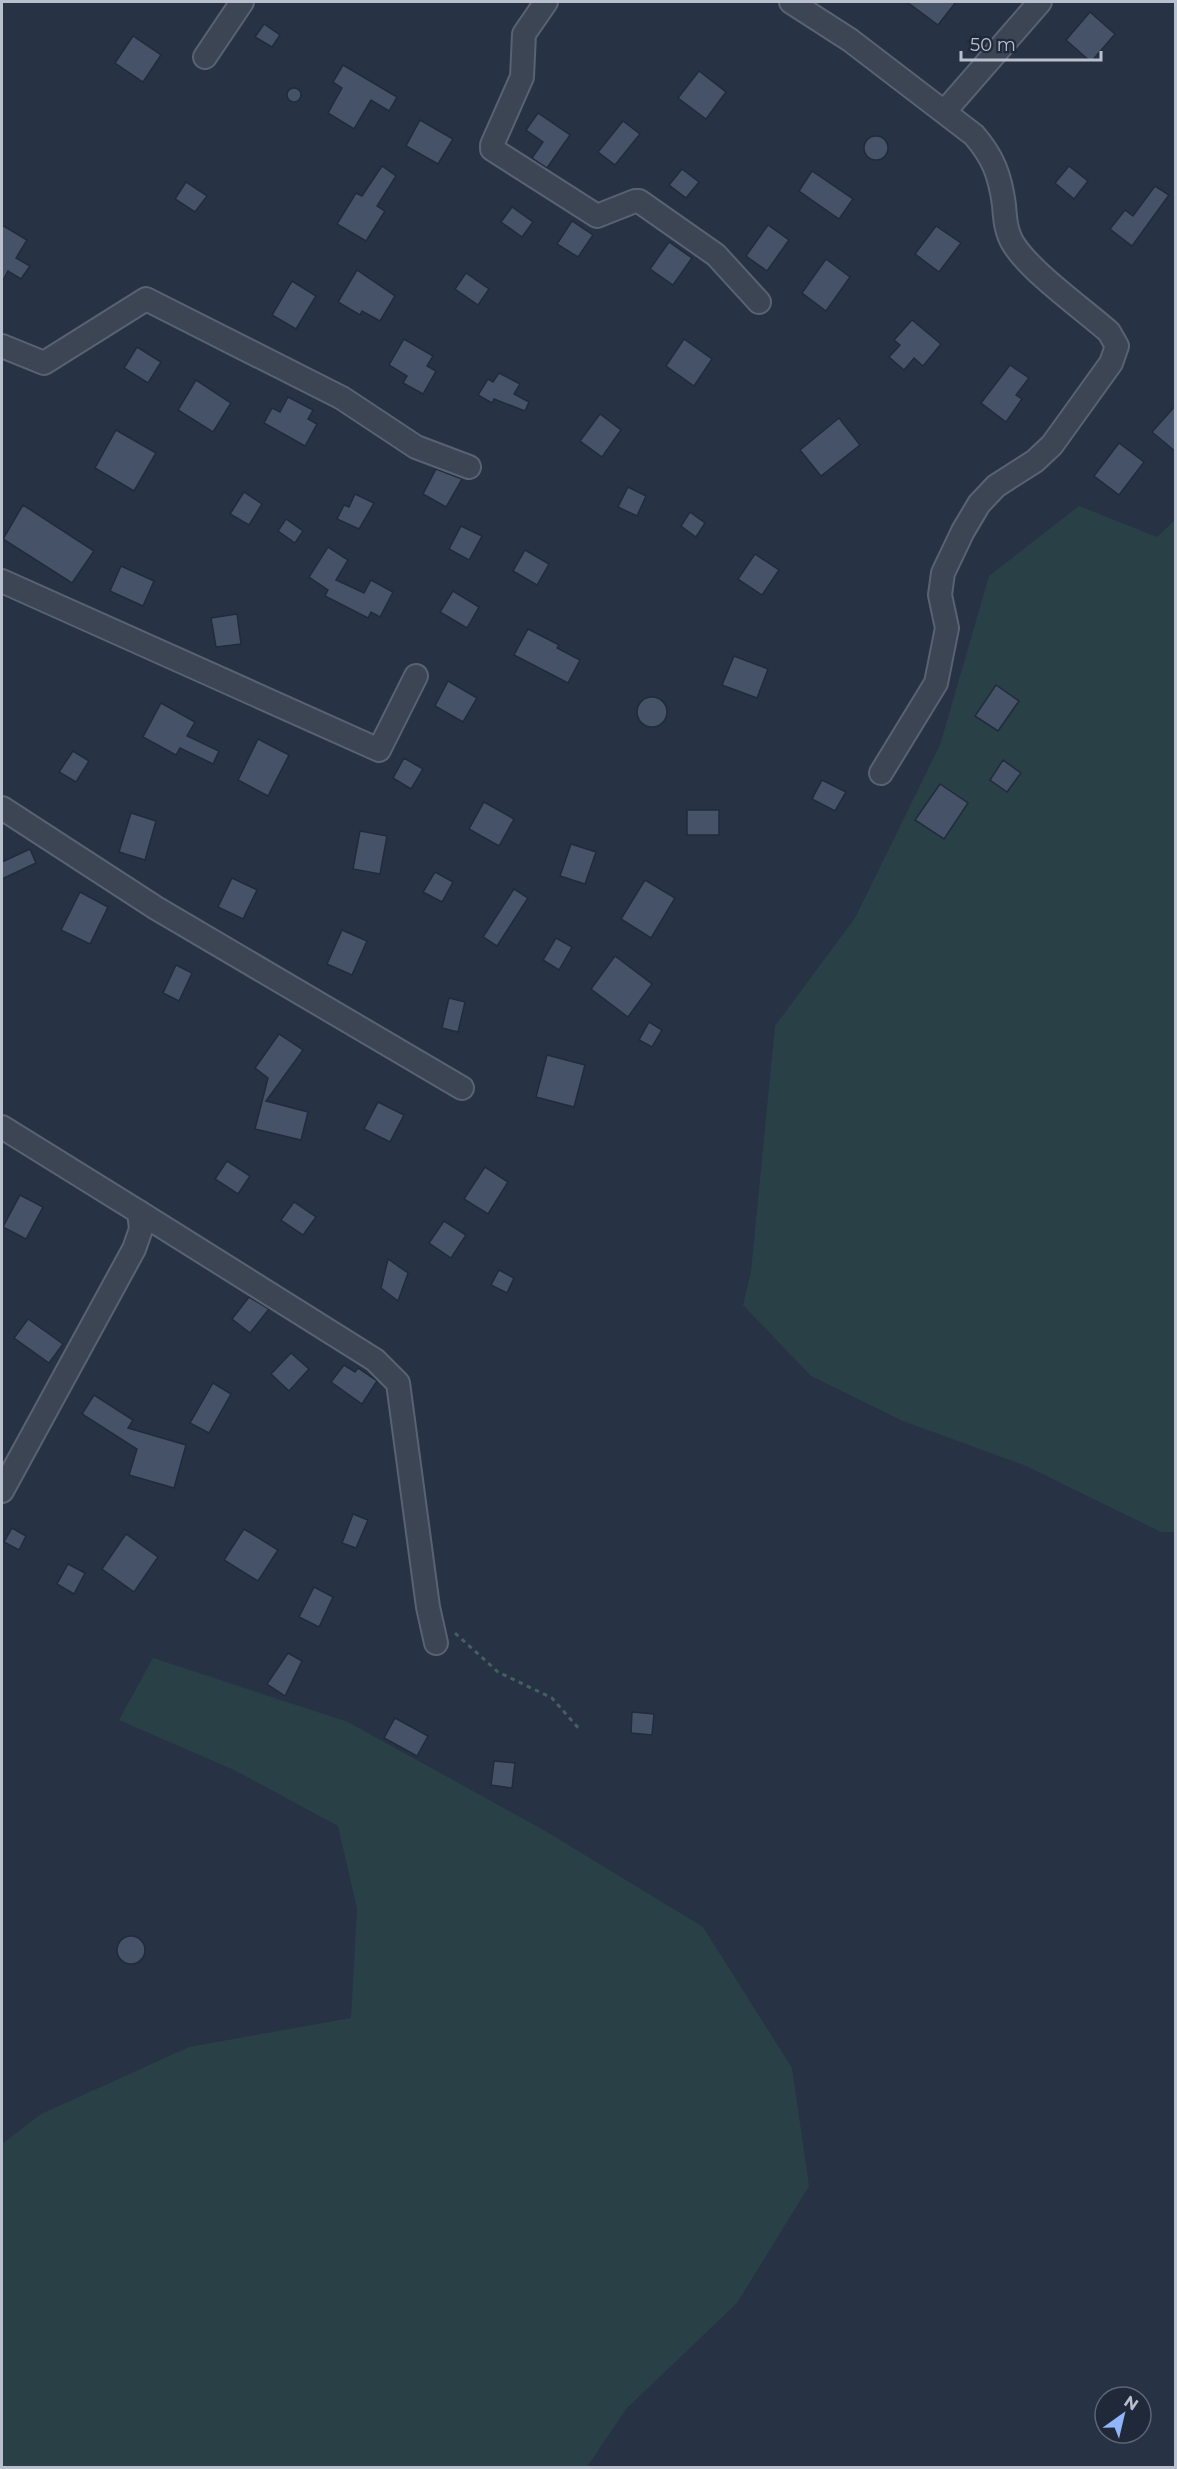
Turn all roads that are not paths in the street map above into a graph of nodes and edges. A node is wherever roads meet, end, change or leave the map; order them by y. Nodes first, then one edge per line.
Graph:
1 (242, 2) edge
2 (546, 2) edge
3 (790, 2) edge
4 (1040, 2) edge
5 (206, 57) dead end
6 (945, 111) junction
7 (759, 303) dead end
8 (2, 346) edge
9 (469, 467) dead end
10 (2, 581) edge
11 (416, 676) dead end
12 (881, 773) dead end
13 (2, 808) edge
14 (462, 1088) dead end
15 (2, 1127) edge
16 (139, 1212) junction
17 (2, 1491) edge
18 (445, 1637) road end

1 - 5 street
2 - 7 street
3 - 6 street
4 - 6 street
6 - 12 street
8 - 9 street
10 - 11 street
13 - 14 street
15 - 16 street
16 - 17 street
16 - 18 street

